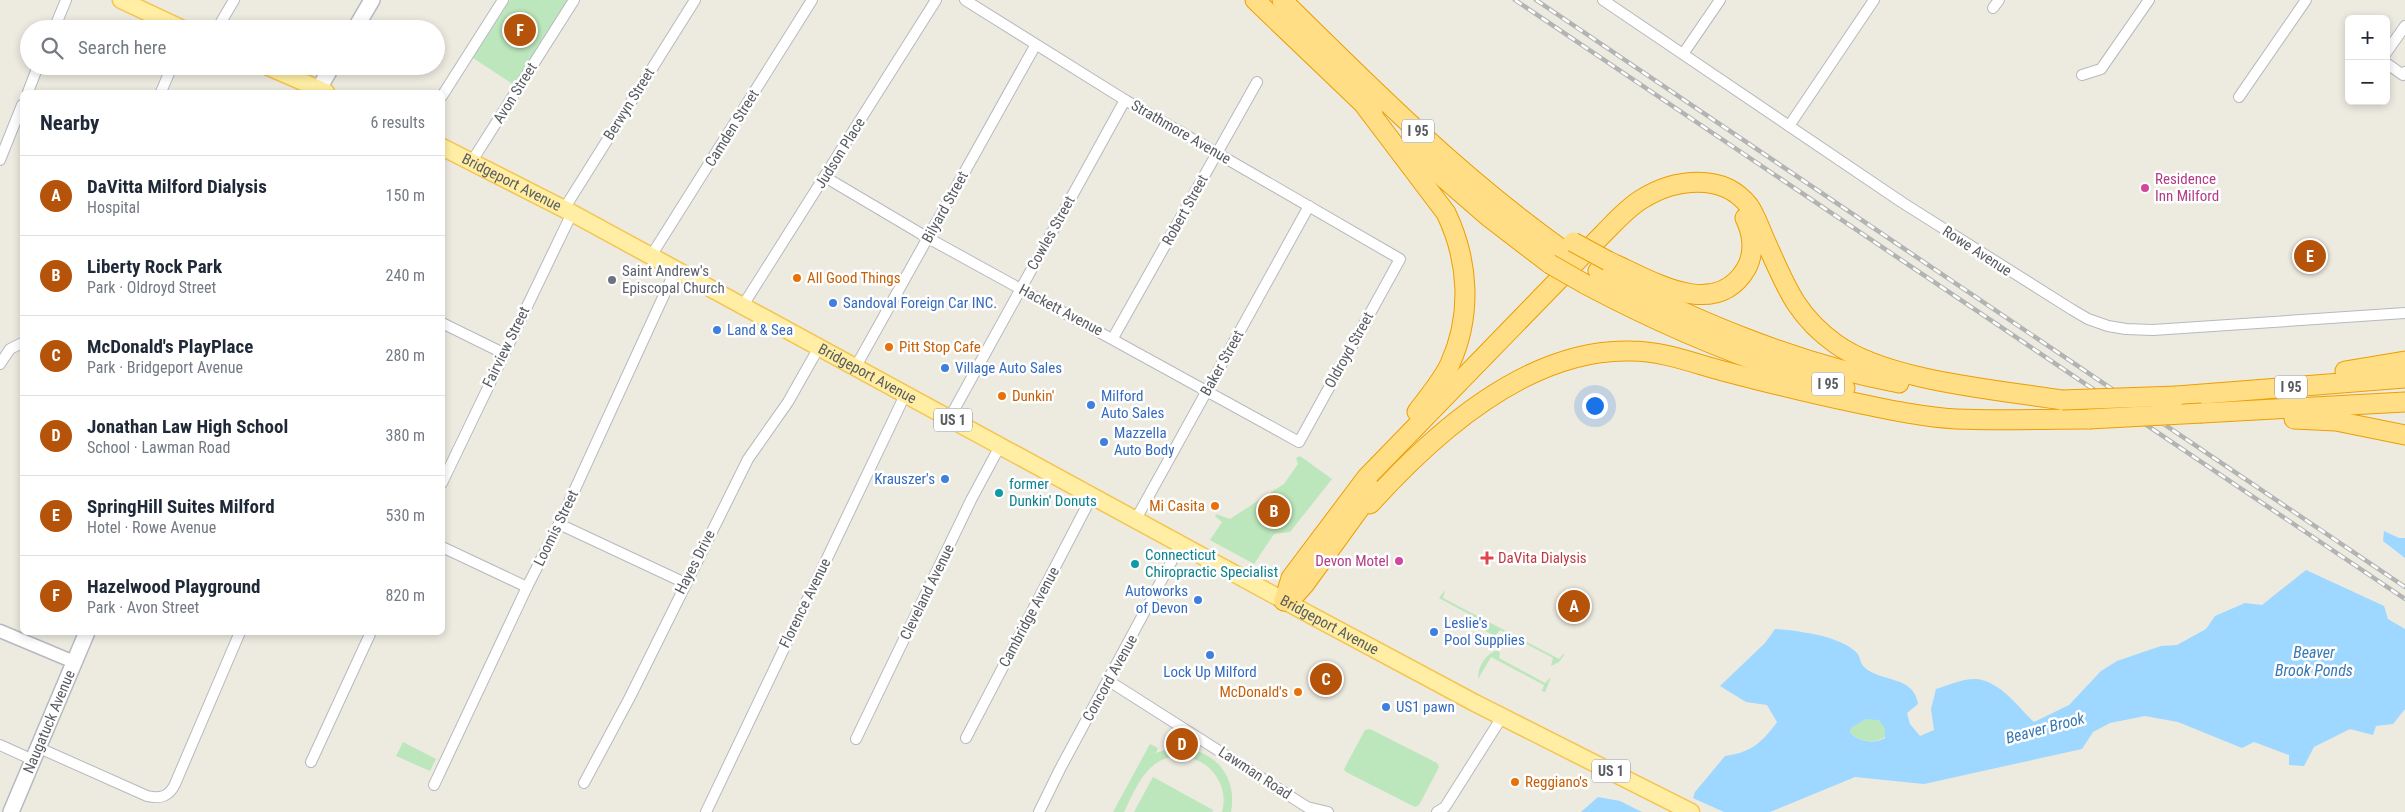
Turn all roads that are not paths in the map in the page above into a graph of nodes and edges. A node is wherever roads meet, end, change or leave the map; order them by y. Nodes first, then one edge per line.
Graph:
1 (66, 0) edge
2 (121, 0) edge
3 (234, 0) edge
4 (372, 0) edge
5 (503, 0) edge
6 (574, 0) edge
7 (695, 0) edge
8 (936, 0) edge
9 (965, 0) edge
10 (1255, 0) edge
11 (1282, 0) edge
12 (1603, 0) edge
13 (1720, 0) edge
14 (1874, 0) edge
15 (2149, 0) edge
16 (2306, 0) edge
17 (807, 2) edge
18 (58, 20) edge
19 (163, 20) edge
20 (222, 20) edge
21 (360, 20) edge
22 (2405, 26) edge
23 (1035, 46) junction
24 (2390, 47) edge
25 (1683, 54) junction
26 (2390, 66) edge
27 (2405, 72) edge
28 (35, 75) edge
29 (168, 75) edge
30 (286, 75) edge
31 (328, 75) edge
32 (2082, 75) dead end
33 (1257, 82) dead end
34 (29, 90) edge
35 (162, 90) edge
36 (319, 90) edge
37 (321, 90) edge
38 (445, 91) edge
39 (2239, 97) dead end
40 (1125, 100) junction
41 (1365, 106) junction
42 (20, 110) edge
43 (1789, 126) junction
44 (445, 148) edge
45 (1217, 153) junction
46 (0, 160) edge
47 (472, 161) junction
48 (825, 177) junction
49 (1308, 206) junction
50 (568, 211) junction
51 (928, 238) junction
52 (651, 256) junction
53 (1400, 259) joint
54 (675, 270) junction
55 (1597, 272) junction
56 (1020, 288) junction
57 (742, 306) junction
58 (2405, 313) edge
59 (445, 324) edge
60 (1113, 338) junction
61 (20, 344) edge
62 (818, 348) junction
63 (503, 353) junction
64 (2405, 361) edge
65 (0, 364) edge
66 (855, 368) junction
67 (2405, 378) edge
68 (1207, 390) junction
69 (2216, 393) junction
70 (905, 395) junction
71 (2062, 400) junction
72 (2405, 402) edge
73 (2208, 413) junction
74 (2089, 418) junction
75 (950, 419) junction
76 (2405, 435) edge
77 (1299, 442) joint
78 (1000, 446) junction
79 (446, 465) edge
80 (1367, 478) junction
81 (1092, 496) junction
82 (1136, 519) junction
83 (559, 524) junction
84 (1344, 533) junction
85 (1181, 544) junction
86 (445, 549) edge
87 (685, 583) junction
88 (527, 587) junction
89 (1284, 601) junction
90 (0, 631) edge
91 (86, 635) edge
92 (239, 635) edge
93 (370, 635) edge
94 (74, 662) junction
95 (1109, 681) junction
96 (1502, 716) junction
97 (966, 738) dead end
98 (856, 739) dead end
99 (0, 744) edge
100 (35, 753) junction
101 (311, 762) dead end
102 (584, 783) dead end
103 (434, 785) dead end
104 (11, 812) edge
105 (706, 812) edge
106 (1039, 812) edge
107 (1328, 812) edge
108 (1437, 812) edge
109 (1691, 812) edge

1 - 18 street
2 - 19 main road
3 - 20 street
4 - 21 main road
5 - 38 street
6 - 47 street, Avon Street
7 - 50 street, Berwyn Street
8 - 48 street, Judson Place
9 - 23 street, Strathmore Avenue
10 - 41 highway, I 95
11 - 55 highway, I 95
12 - 25 street, Rowe Avenue
13 - 25 street
14 - 43 street
15 - 32 street
16 - 39 street
17 - 52 street, Camden Street
22 - 24 street
23 - 40 street, Strathmore Avenue
23 - 51 street, Bilyard Street
25 - 43 street, Rowe Avenue
26 - 27 street
28 - 34 street
29 - 35 street
30 - 36 main road
31 - 37 main road
33 - 45 street, Robert Street
40 - 45 street, Strathmore Avenue
40 - 56 street, Cowles Street
41 - 55 highway, I 95, bridge
41 - 80 highway
42 - 46 street
43 - 58 street, Rowe Avenue
44 - 47 main road, Bridgeport Avenue / US 1
45 - 49 street, Strathmore Avenue
45 - 60 street, Robert Street
47 - 50 main road, Bridgeport Avenue / US 1
48 - 51 street, Hackett Avenue
48 - 57 street, Judson Place
49 - 53 street, Strathmore Avenue
49 - 68 street, Baker Street
50 - 52 main road, Bridgeport Avenue / US 1
50 - 63 street, Fairview Street
51 - 56 street, Hackett Avenue
51 - 66 street, Bilyard Street
52 - 54 main road, Bridgeport Avenue / US 1
53 - 77 street, Oldroyd Street
54 - 57 main road, Bridgeport Avenue / US 1
54 - 83 street, Loomis Street
55 - 71 highway, I 95
55 - 74 highway, I 95
55 - 84 highway
56 - 60 street, Hackett Avenue
56 - 75 street, Cowles Street
57 - 62 main road, Bridgeport Avenue / US 1
59 - 63 street
60 - 68 street, Hackett Avenue
61 - 65 street
62 - 66 main road, Bridgeport Avenue / US 1
62 - 87 street, Hayes Drive
63 - 79 street, Fairview Street
64 - 69 highway
66 - 70 main road, Bridgeport Avenue / US 1
67 - 69 highway, I 95
68 - 77 street, Hackett Avenue
68 - 82 street, Baker Street
69 - 71 highway, I 95, bridge
70 - 75 main road, Bridgeport Avenue / US 1
70 - 105 street, Florence Avenue
71 - 80 highway
72 - 73 highway, I 95
73 - 74 highway, I 95, bridge
73 - 76 highway
74 - 84 highway
75 - 78 main road, Bridgeport Avenue / US 1
78 - 81 main road, Bridgeport Avenue / US 1
78 - 98 street, Cleveland Avenue
80 - 89 highway
81 - 82 main road, Bridgeport Avenue / US 1
81 - 97 street, Cambridge Avenue
82 - 85 main road, Bridgeport Avenue / US 1
83 - 87 street
83 - 88 street, Loomis Street
84 - 89 highway
85 - 89 main road, Bridgeport Avenue / US 1
85 - 95 street, Concord Avenue
86 - 88 street
87 - 102 street, Hayes Drive
88 - 103 street, Loomis Street
89 - 96 main road, Bridgeport Avenue / US 1
90 - 94 street
91 - 94 main road, Naugatuck Avenue
92 - 100 street
93 - 101 street
94 - 100 main road, Naugatuck Avenue
95 - 106 street, Concord Avenue
95 - 107 street, Lawman Road
96 - 108 street
96 - 109 main road, Bridgeport Avenue / US 1
99 - 100 street
100 - 104 main road, Naugatuck Avenue

